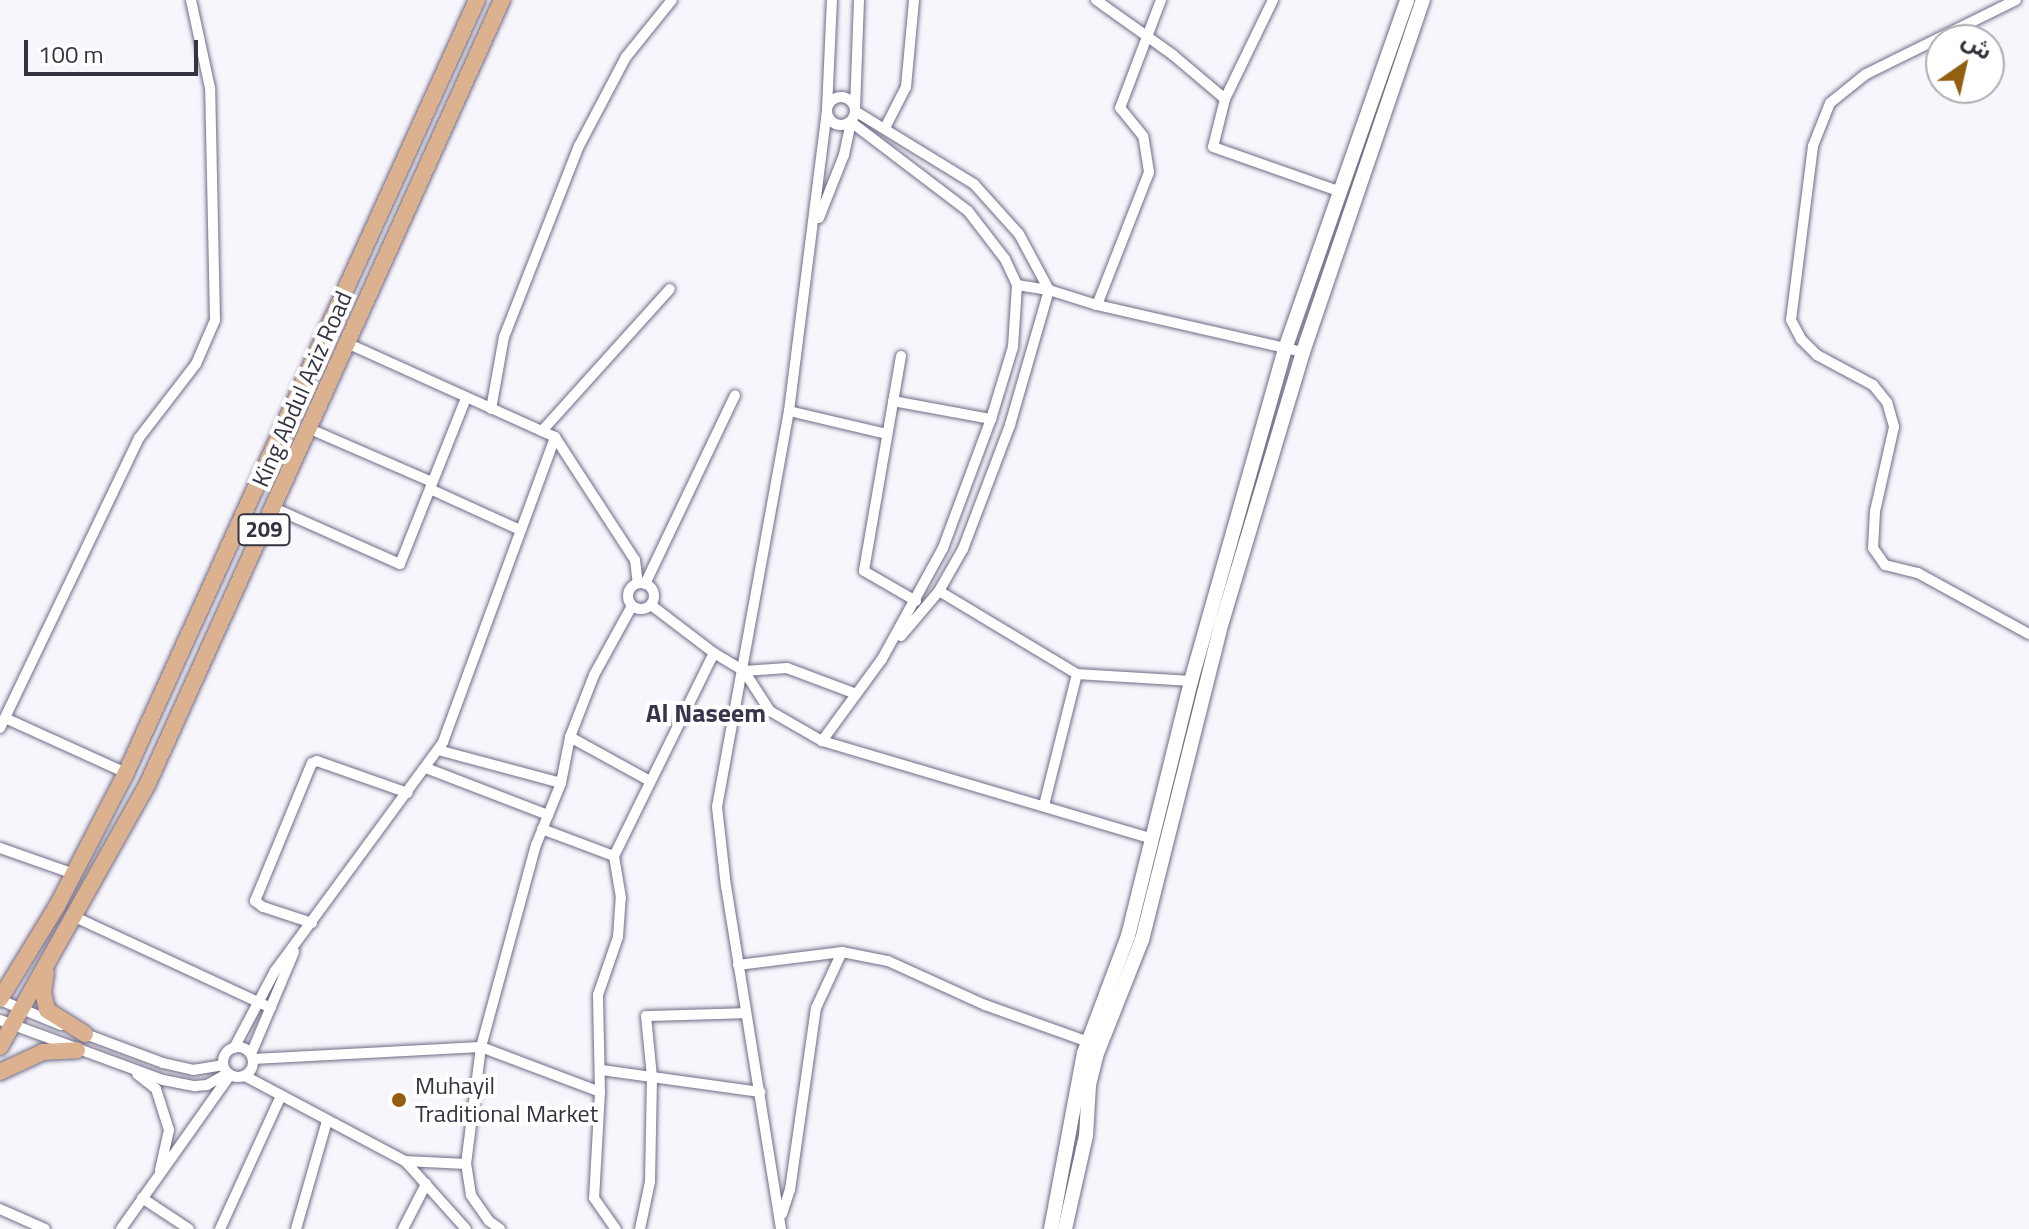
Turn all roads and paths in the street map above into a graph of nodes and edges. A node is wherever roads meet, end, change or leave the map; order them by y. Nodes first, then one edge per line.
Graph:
1 (191, 0) edge
2 (477, 0) edge
3 (502, 0) edge
4 (672, 0) edge
5 (832, 0) edge
6 (859, 0) edge
7 (914, 0) edge
8 (1096, 0) edge
9 (1161, 0) edge
10 (1273, 0) edge
11 (1407, 0) edge
12 (1423, 0) edge
13 (2016, 0) edge
14 (1147, 38) junction
15 (1225, 99) junction
16 (827, 109) junction
17 (853, 116) junction
18 (885, 128) junction
19 (1338, 191) junction
20 (813, 231) junction
21 (1017, 285) junction
22 (670, 289) dead end
23 (1049, 290) junction
24 (1097, 305) junction
25 (349, 344) junction
26 (1285, 349) junction
27 (1303, 352) junction
28 (901, 356) dead end
29 (735, 395) dead end
30 (466, 398) junction
31 (893, 401) junction
32 (491, 409) junction
33 (789, 411) junction
34 (991, 419) junction
35 (310, 429) junction
36 (542, 431) junction
37 (887, 434) junction
38 (555, 437) junction
39 (431, 486) junction
40 (274, 508) junction
41 (520, 530) junction
42 (642, 583) junction
43 (939, 591) junction
44 (916, 601) junction
45 (651, 605) junction
46 (632, 606) junction
47 (2029, 634) edge
48 (714, 653) junction
49 (882, 659) junction
50 (744, 671) junction
51 (1077, 674) junction
52 (1191, 681) junction
53 (856, 694) junction
54 (2, 723) edge
55 (570, 737) junction
56 (822, 741) junction
57 (438, 750) junction
58 (426, 768) junction
59 (126, 773) junction
60 (650, 781) junction
61 (561, 783) junction
62 (408, 793) junction
63 (1044, 805) junction
64 (548, 815) junction
65 (542, 829) junction
66 (1153, 839) junction
67 (0, 848) edge
68 (614, 856) junction
69 (74, 874) junction
70 (75, 917) junction
71 (312, 923) junction
72 (298, 943) junction
73 (842, 952) junction
74 (47, 965) junction
75 (738, 965) junction
76 (17, 973) junction
77 (0, 980) edge
78 (0, 999) edge
79 (258, 1002) junction
80 (271, 1008) junction
81 (21, 1010) junction
82 (746, 1013) junction
83 (6, 1023) edge
84 (85, 1034) junction
85 (1095, 1044) junction
86 (0, 1047) edge
87 (481, 1047) junction
88 (234, 1048) junction
89 (77, 1050) junction
90 (252, 1056) junction
91 (133, 1070) junction
92 (601, 1070) junction
93 (227, 1071) junction
94 (0, 1072) edge
95 (245, 1076) junction
96 (652, 1077) junction
97 (600, 1092) junction
98 (760, 1092) junction
99 (281, 1096) junction
100 (327, 1121) junction
101 (405, 1161) junction
102 (466, 1164) junction
103 (158, 1178) junction
104 (426, 1184) junction
105 (142, 1198) junction
106 (0, 1209) edge
107 (781, 1215) junction
108 (45, 1229) edge
109 (121, 1229) edge
110 (189, 1229) edge
111 (220, 1229) edge
112 (296, 1229) edge
113 (403, 1229) edge
114 (466, 1229) edge
115 (500, 1229) edge
116 (616, 1229) edge
117 (640, 1229) edge
118 (781, 1229) edge
119 (1051, 1229) edge
120 (1065, 1229) edge

1 - 54 street
2 - 59 main road, King Abdul Aziz Road / 209
3 - 25 main road, King Abdul Aziz Road / 209
4 - 32 street
5 - 16 street
6 - 17 street
7 - 18 street
8 - 14 street
9 - 14 street
10 - 15 street
11 - 19 street
12 - 27 street
13 - 47 street
14 - 15 street
14 - 24 street
15 - 19 street
16 - 17 street
16 - 17 street
16 - 20 street
17 - 18 street
17 - 20 street
17 - 21 street
18 - 23 street
19 - 26 street
20 - 33 street
21 - 23 street
21 - 34 street
22 - 36 street
23 - 24 street
23 - 43 street
24 - 26 street
25 - 30 street
25 - 35 main road, King Abdul Aziz Road / 209
26 - 27 street
26 - 52 street
27 - 85 street
28 - 31 street
29 - 42 street
30 - 32 street
30 - 39 street
31 - 34 street
31 - 37 street
32 - 36 street
33 - 37 street
33 - 50 street
34 - 44 street
35 - 39 street
35 - 40 main road, King Abdul Aziz Road / 209
36 - 38 street
37 - 44 street
38 - 41 street
38 - 42 street
39 - 40 street
39 - 41 street
40 - 70 main road, King Abdul Aziz Road / 209
41 - 57 street
42 - 45 street
42 - 46 street
43 - 49 street
43 - 51 street
44 - 49 street
45 - 46 street
45 - 48 street
46 - 55 street
48 - 50 street
48 - 60 street
49 - 53 street
50 - 53 street
50 - 56 street
50 - 75 street
51 - 52 street
51 - 63 street
52 - 66 street
53 - 56 street
54 - 59 street
55 - 60 street
55 - 61 street
56 - 63 street
57 - 58 street
57 - 61 street
58 - 62 street
58 - 64 street
59 - 69 main road, King Abdul Aziz Road / 209
60 - 68 street
61 - 64 street
62 - 71 street
62 - 71 street
63 - 66 street
64 - 65 street
65 - 68 street
65 - 87 street
66 - 85 street
67 - 69 street
68 - 92 street
69 - 76 main road, King Abdul Aziz Road / 209
70 - 74 main road, King Abdul Aziz Road / 209
70 - 79 street
71 - 72 street
72 - 79 street
72 - 80 street
73 - 75 street
73 - 85 street
73 - 107 street
74 - 81 main road, King Abdul Aziz Road / 209
74 - 84 main road
75 - 82 street
76 - 77 main road
76 - 78 main road, King Abdul Aziz Road / 209
78 - 81 street
79 - 80 street
79 - 88 street
80 - 90 street
81 - 83 main road, King Abdul Aziz Road / 209
81 - 84 street
82 - 96 street
82 - 98 street
83 - 86 main road, King Abdul Aziz Road / 209
83 - 89 street
84 - 93 street
85 - 119 street
85 - 120 street
87 - 90 street
87 - 97 street
87 - 102 street
88 - 90 street
88 - 93 street
89 - 91 street
89 - 94 main road
90 - 95 street
91 - 93 street
91 - 103 street
92 - 96 street
92 - 97 street
93 - 95 street
93 - 103 street
95 - 99 street
96 - 98 street
96 - 117 street
97 - 116 street
98 - 107 street
99 - 100 street
99 - 111 street
100 - 101 street
100 - 112 street
101 - 102 street
101 - 104 street
102 - 115 street
103 - 105 street
104 - 113 street
104 - 114 street
105 - 109 street
105 - 110 street
106 - 108 street
107 - 118 street

